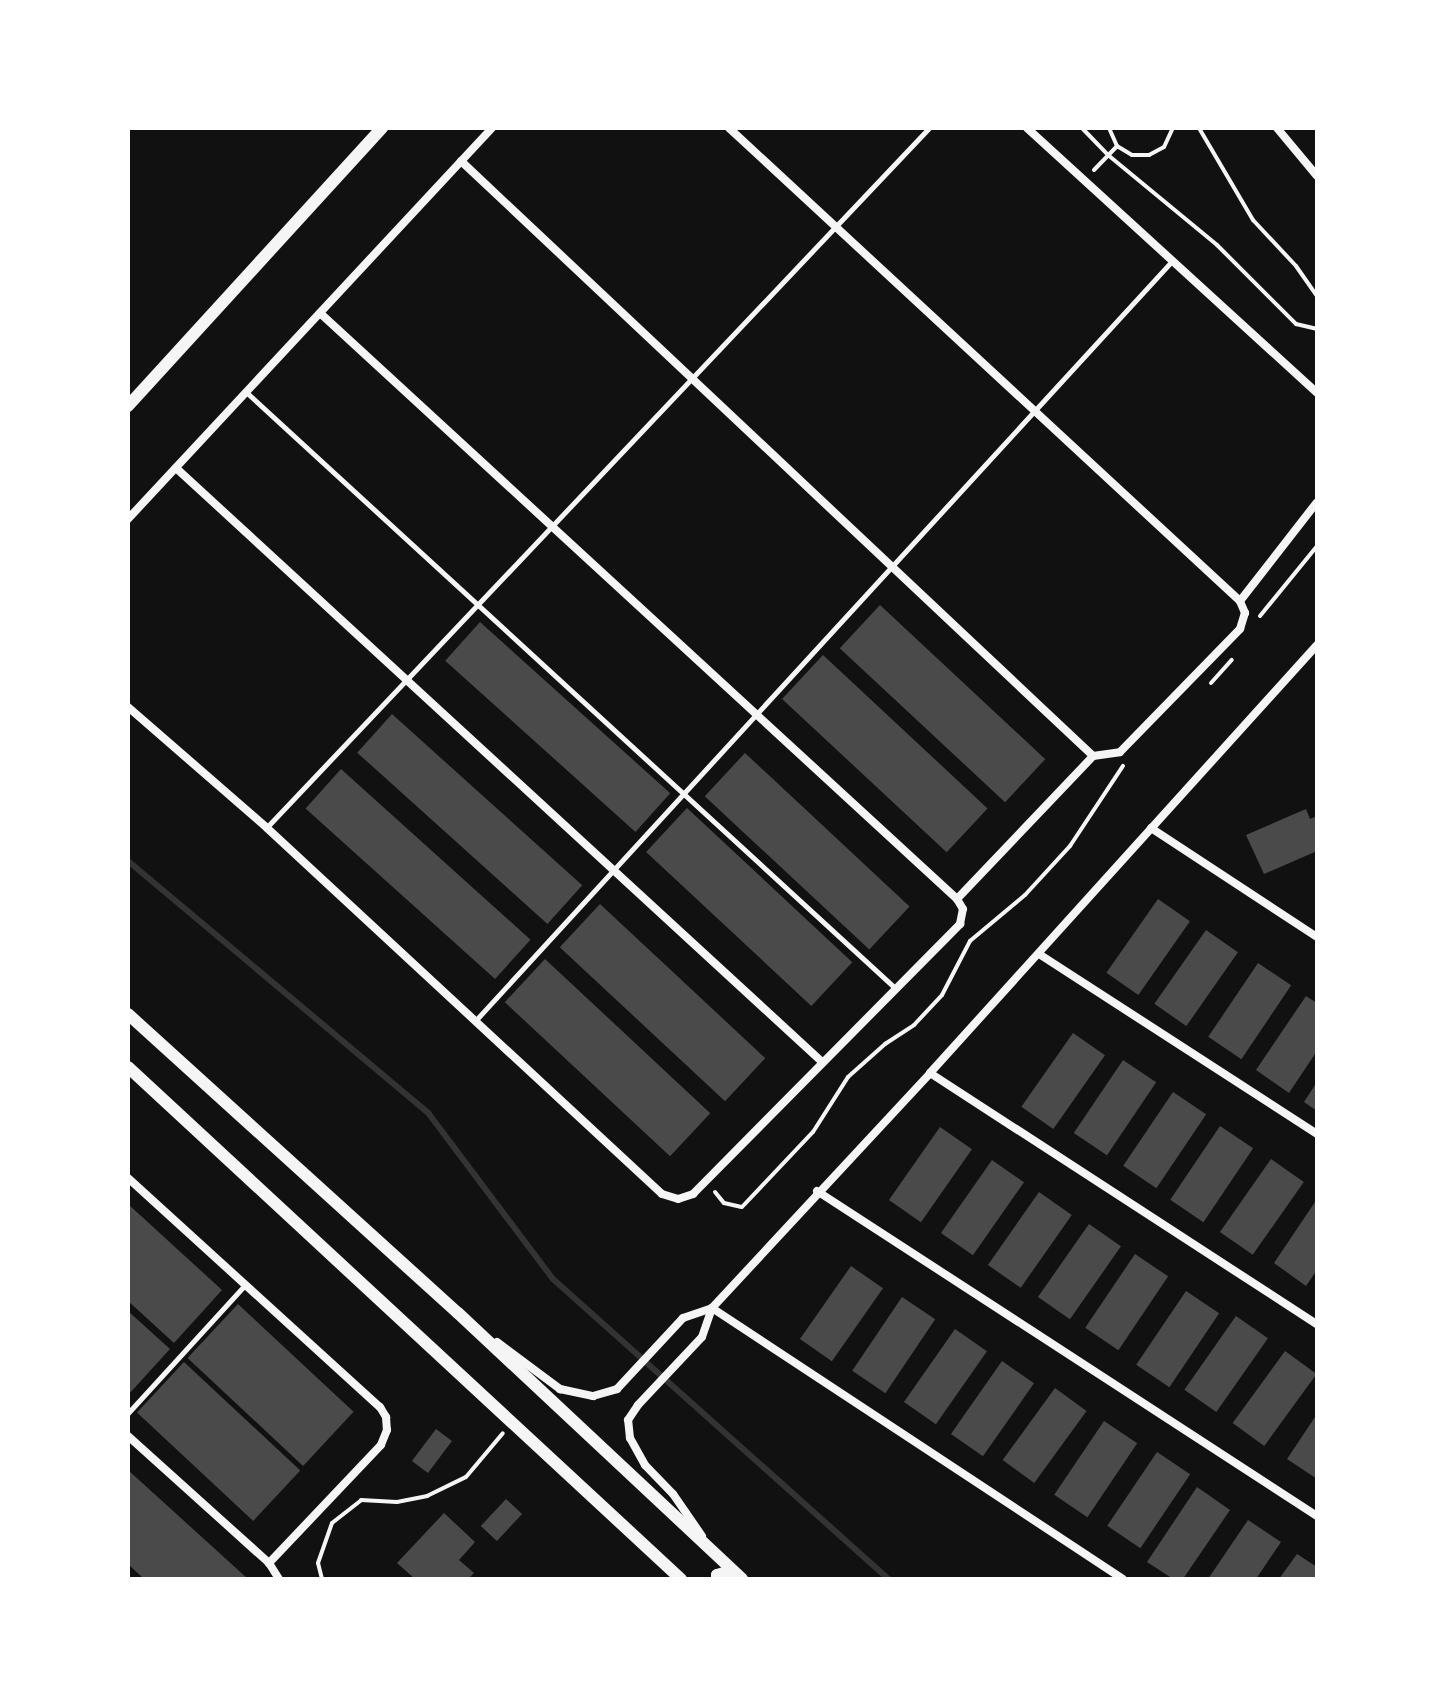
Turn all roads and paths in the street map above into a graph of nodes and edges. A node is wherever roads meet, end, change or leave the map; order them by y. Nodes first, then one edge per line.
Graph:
1 (382, 128) edge
2 (492, 128) edge
3 (729, 128) edge
4 (929, 128) edge
5 (1027, 128) edge
6 (1082, 128) edge
7 (1109, 128) edge
8 (1173, 128) edge
9 (1199, 128) edge
10 (1281, 130) edge
11 (1117, 146) junction
12 (1108, 155) junction
13 (461, 161) junction
14 (1317, 176) edge
15 (1083, 180) junction
16 (836, 227) junction
17 (1171, 262) junction
18 (1317, 296) edge
19 (320, 313) junction
20 (1317, 329) edge
21 (693, 378) junction
22 (246, 392) junction
23 (1317, 393) edge
24 (128, 406) edge
25 (1034, 411) junction
26 (176, 468) junction
27 (1317, 502) edge
28 (128, 519) edge
29 (553, 526) junction
30 (1317, 546) edge
31 (893, 565) junction
32 (1240, 601) junction
33 (478, 605) junction
34 (1259, 618) dead end
35 (1317, 645) edge
36 (1239, 652) dead end
37 (406, 681) junction
38 (1202, 690) dead end
39 (128, 707) edge
40 (756, 715) junction
41 (1093, 756) junction
42 (1128, 762) dead end
43 (683, 794) junction
44 (267, 828) junction
45 (1151, 828) junction
46 (612, 871) junction
47 (957, 899) junction
48 (1317, 937) edge
49 (1039, 954) junction
50 (895, 988) junction
51 (128, 1014) edge
52 (475, 1021) junction
53 (821, 1061) junction
54 (128, 1067) edge
55 (930, 1073) junction
56 (1317, 1134) edge
57 (128, 1178) edge
58 (705, 1181) junction
59 (817, 1191) junction
60 (245, 1284) junction
61 (712, 1308) junction
62 (458, 1313) junction
63 (1317, 1324) edge
64 (128, 1413) edge
65 (512, 1422) junction
66 (128, 1436) edge
67 (1317, 1516) edge
68 (714, 1553) junction
69 (269, 1563) junction
70 (740, 1578) edge
71 (279, 1579) edge
72 (322, 1579) edge
73 (681, 1579) edge
74 (717, 1579) edge
75 (1123, 1579) edge

1 - 24 street
2 - 13 street
3 - 16 street
4 - 16 lane
5 - 15 street
6 - 12 path
7 - 11 path
8 - 11 path
9 - 18 path
10 - 14 street
11 - 12 path
12 - 15 path
12 - 20 path
13 - 19 street
13 - 21 street
15 - 17 street
16 - 21 lane
16 - 25 street
17 - 23 street
17 - 25 lane
19 - 22 street
19 - 29 street
21 - 29 lane
21 - 31 street
22 - 26 street
22 - 33 lane
25 - 31 lane
25 - 32 street
26 - 28 street
26 - 37 street
27 - 32 street
29 - 33 lane
29 - 40 street
30 - 34 path
31 - 40 lane
31 - 41 street
32 - 41 street
33 - 37 lane
33 - 43 lane
35 - 45 street
36 - 38 path
37 - 44 lane
37 - 46 street
39 - 44 street
40 - 43 lane
40 - 47 street
41 - 47 street
42 - 58 path
43 - 46 lane
43 - 50 lane
44 - 52 street
45 - 48 street
45 - 49 street
46 - 52 lane
46 - 53 street
47 - 50 street
49 - 55 street
49 - 56 street
50 - 53 street
51 - 62 street
52 - 58 street
53 - 58 street
54 - 65 street
55 - 59 street
55 - 63 street
57 - 60 street
59 - 61 street
59 - 67 street
60 - 64 lane
60 - 69 street
61 - 62 street
61 - 68 street
61 - 75 street
62 - 68 street
65 - 72 path
65 - 73 street
66 - 69 street
68 - 70 street
69 - 71 street
70 - 74 street

